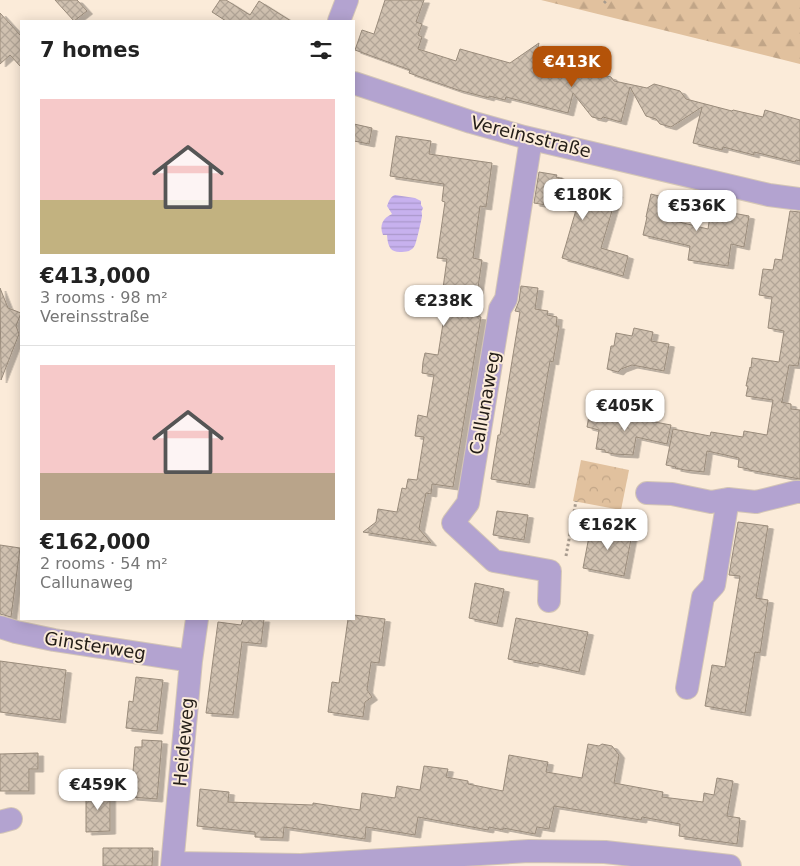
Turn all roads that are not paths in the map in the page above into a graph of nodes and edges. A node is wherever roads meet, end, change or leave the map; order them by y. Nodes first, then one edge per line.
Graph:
1 (347, 0) edge
2 (339, 20) edge
3 (355, 83) edge
4 (531, 139) junction
5 (800, 199) edge
6 (800, 492) edge
7 (648, 493) dead end
8 (728, 499) junction
9 (549, 601) dead end
10 (197, 620) edge
11 (0, 627) edge
12 (191, 661) junction
13 (687, 688) dead end
14 (172, 865) edge
15 (730, 866) edge

1 - 2 street
3 - 4 street, Vereinsstraße
4 - 5 street, Vereinsstraße
4 - 9 street, Callunaweg
6 - 8 street
7 - 8 street
8 - 13 street
10 - 12 street, Heideweg
11 - 12 street, Ginsterweg
12 - 14 street, Heideweg
14 - 15 street

